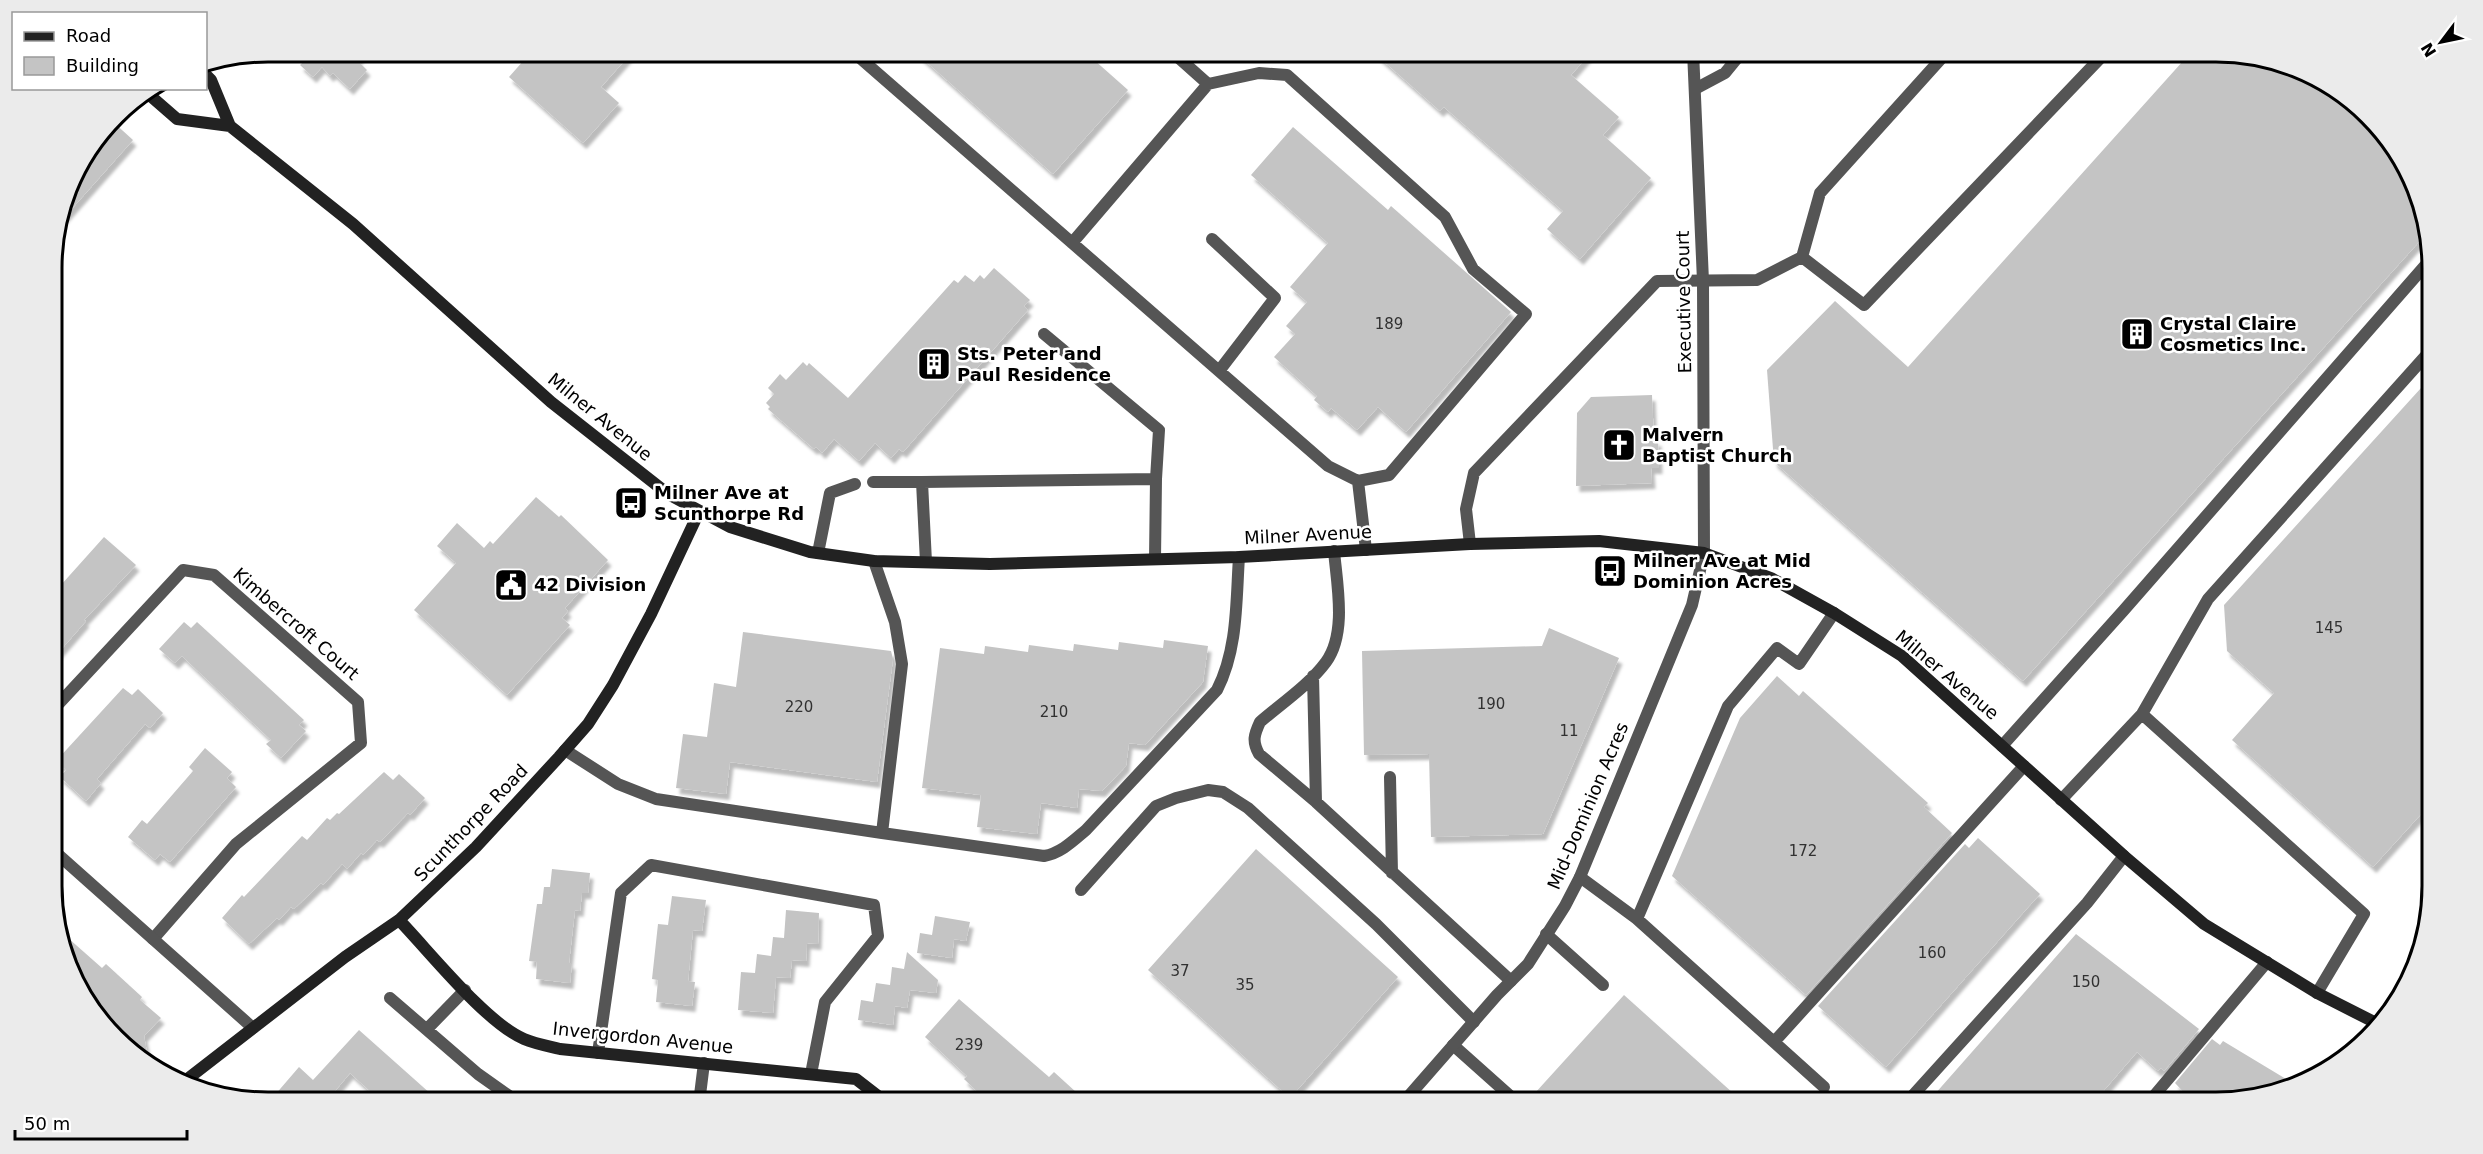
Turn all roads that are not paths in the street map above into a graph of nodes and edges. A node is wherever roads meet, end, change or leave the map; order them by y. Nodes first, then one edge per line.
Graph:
1 (865, 62) edge
2 (1183, 62) edge
3 (1694, 62) edge
4 (1734, 62) edge
5 (1938, 62) edge
6 (2096, 62) edge
7 (207, 76) edge
8 (1208, 84) junction
9 (1695, 89) junction
10 (152, 97) edge
11 (230, 126) junction
12 (1212, 239) dead end
13 (1072, 243) junction
14 (1802, 258) junction
15 (2422, 269) edge
16 (1703, 281) junction
17 (1044, 333) dead end
18 (2422, 360) edge
19 (1219, 371) junction
20 (1156, 479) junction
21 (1358, 481) junction
22 (873, 482) dead end
23 (922, 482) junction
24 (855, 484) dead end
25 (699, 512) junction
26 (1470, 544) junction
27 (1366, 550) junction
28 (1334, 551) junction
29 (818, 553) junction
30 (1704, 553) junction
31 (1239, 557) junction
32 (1155, 559) junction
33 (874, 561) junction
34 (926, 562) junction
35 (1834, 613) junction
36 (1313, 675) junction
37 (62, 700) edge
38 (2142, 714) junction
39 (2001, 746) junction
40 (565, 750) junction
41 (2024, 766) junction
42 (1390, 777) dead end
43 (2061, 800) junction
44 (1316, 802) junction
45 (882, 832) junction
46 (2124, 856) junction
47 (62, 858) edge
48 (1392, 873) junction
49 (1580, 877) junction
50 (1081, 890) dead end
51 (1637, 919) junction
52 (399, 920) junction
53 (1546, 934) junction
54 (153, 939) junction
55 (2267, 962) junction
56 (1511, 981) junction
57 (1603, 985) dead end
58 (465, 990) junction
59 (2317, 993) junction
60 (390, 998) dead end
61 (2371, 1021) edge
62 (1474, 1022) junction
63 (253, 1028) junction
64 (426, 1029) junction
65 (1774, 1042) junction
66 (1453, 1045) junction
67 (598, 1053) junction
68 (704, 1063) junction
69 (811, 1074) junction
70 (190, 1077) edge
71 (1824, 1087) dead end
72 (503, 1092) edge
73 (700, 1092) edge
74 (873, 1092) edge
75 (1415, 1092) edge
76 (1506, 1092) edge
77 (1916, 1092) edge
78 (2156, 1092) edge

1 - 13 street
2 - 8 street
3 - 9 street, Executive Court
4 - 9 street
5 - 14 street
6 - 14 street
7 - 11 main road, Milner Avenue
8 - 13 street
8 - 21 street
9 - 16 street, Executive Court
10 - 11 main road
11 - 25 main road, Milner Avenue
12 - 19 street
13 - 19 street
14 - 16 street
15 - 39 street
16 - 26 street
16 - 30 street, Executive Court
17 - 20 street
18 - 38 street
19 - 21 street
20 - 23 street
20 - 32 street
21 - 27 street
22 - 23 street
23 - 34 street
24 - 29 street
25 - 29 main road, Milner Avenue
25 - 40 main road, Scunthorpe Road
26 - 27 main road, Milner Avenue
26 - 30 main road, Milner Avenue
27 - 28 main road, Milner Avenue
28 - 31 main road, Milner Avenue
28 - 36 street
29 - 33 main road, Milner Avenue
30 - 35 main road, Milner Avenue
30 - 49 street, Mid-Dominion Acres
31 - 32 main road, Milner Avenue
31 - 45 street
32 - 34 main road, Milner Avenue
33 - 34 main road, Milner Avenue
33 - 45 street
35 - 39 main road, Milner Avenue
35 - 51 street
36 - 44 street
36 - 44 street
37 - 54 street, Kimbercroft Court
38 - 43 street
38 - 59 street
39 - 41 main road, Milner Avenue
40 - 45 street
40 - 52 main road, Scunthorpe Road
41 - 43 main road, Milner Avenue
41 - 65 street
42 - 48 street
43 - 46 main road, Milner Avenue
44 - 48 street
46 - 55 main road, Milner Avenue
46 - 77 street
47 - 54 street
48 - 56 street
49 - 51 street
49 - 53 street, Mid-Dominion Acres
50 - 62 street
51 - 65 street
52 - 58 main road, Invergordon Avenue
52 - 63 main road, Scunthorpe Road
53 - 56 street, Mid-Dominion Acres
53 - 57 street
54 - 63 street
55 - 59 main road, Milner Avenue
55 - 78 street
56 - 62 street, Mid-Dominion Acres
58 - 64 street
58 - 67 main road, Invergordon Avenue
59 - 61 main road, Milner Avenue
60 - 64 street
62 - 66 street, Mid-Dominion Acres
63 - 70 main road, Scunthorpe Road
64 - 72 street
65 - 71 street
66 - 75 street, Mid-Dominion Acres
66 - 76 street
67 - 68 main road, Invergordon Avenue
67 - 69 street
68 - 69 main road, Invergordon Avenue
68 - 73 street
69 - 74 main road, Invergordon Avenue

